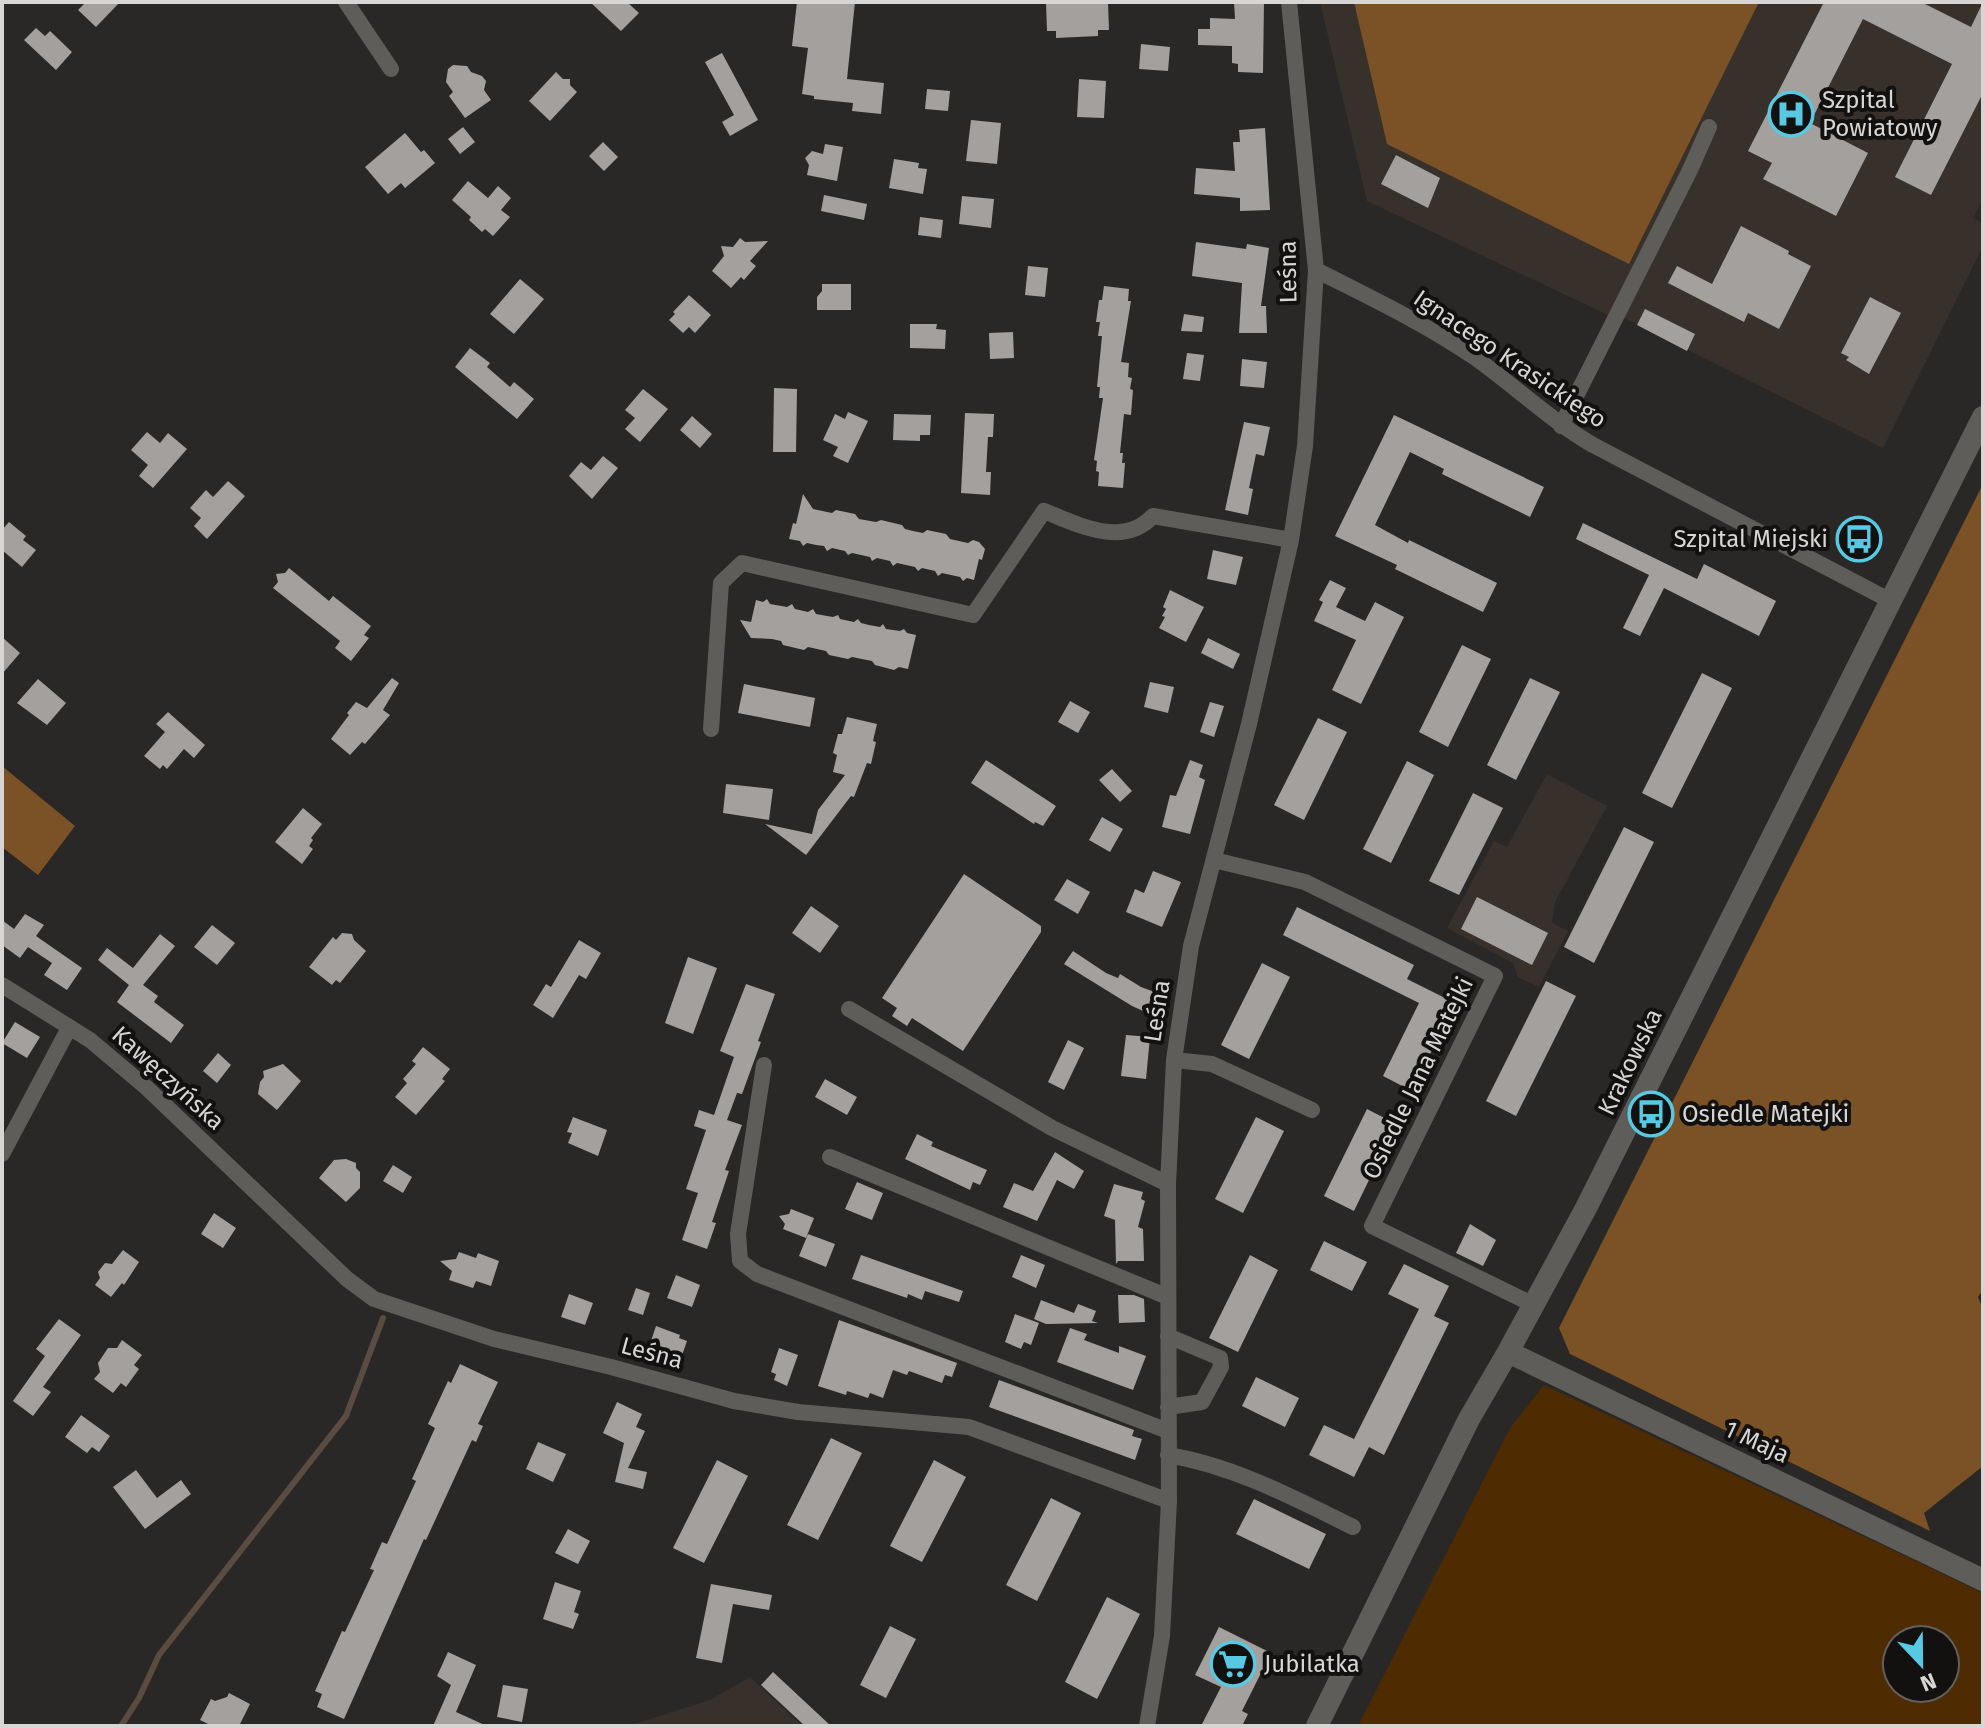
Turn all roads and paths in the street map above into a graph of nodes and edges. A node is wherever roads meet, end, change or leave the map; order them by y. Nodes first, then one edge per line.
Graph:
1 (346, 2) edge
2 (1289, 2) edge
3 (391, 69) dead end
4 (1709, 127) dead end
5 (1316, 270) junction
6 (1983, 417) edge
7 (1561, 426) junction
8 (1291, 540) junction
9 (1889, 600) junction
10 (711, 729) dead end
11 (1214, 860) junction
12 (2, 985) edge
13 (849, 1009) dead end
14 (69, 1028) junction
15 (1174, 1060) junction
16 (764, 1065) dead end
17 (1312, 1110) dead end
18 (2, 1154) edge
19 (830, 1157) dead end
20 (1168, 1184) junction
21 (288, 1224) joint
22 (1168, 1297) junction
23 (1534, 1305) junction
24 (1168, 1336) junction
25 (1508, 1352) junction
26 (1168, 1407) junction
27 (1168, 1431) junction
28 (1168, 1455) junction
29 (1169, 1501) junction
30 (1353, 1527) dead end
31 (1983, 1580) edge
32 (1147, 1726) edge
33 (1317, 1726) edge

1 - 3 street
2 - 5 street, Leśna
4 - 7 street
5 - 7 street, Ignacego Krasickiego
5 - 8 street, Leśna
6 - 9 street, Krakowska
7 - 9 street, Ignacego Krasickiego
8 - 10 street
8 - 11 street, Leśna
9 - 23 street, Krakowska
11 - 15 street, Leśna
11 - 23 street, Osiedle Jana Matejki
12 - 14 street, Kawęczyńska
13 - 20 street
14 - 18 street
14 - 21 street, Kawęczyńska
15 - 17 street
15 - 20 street, Leśna
16 - 27 street
19 - 22 street
20 - 22 street, Leśna
21 - 29 street, Leśna
22 - 24 street, Leśna
23 - 25 street, Krakowska
24 - 26 street, Leśna
24 - 26 street
25 - 31 street, 1 Maja
25 - 33 street, Krakowska
26 - 27 street, Leśna
27 - 28 street, Leśna
28 - 29 street, Leśna
28 - 30 street
29 - 32 street, Leśna

